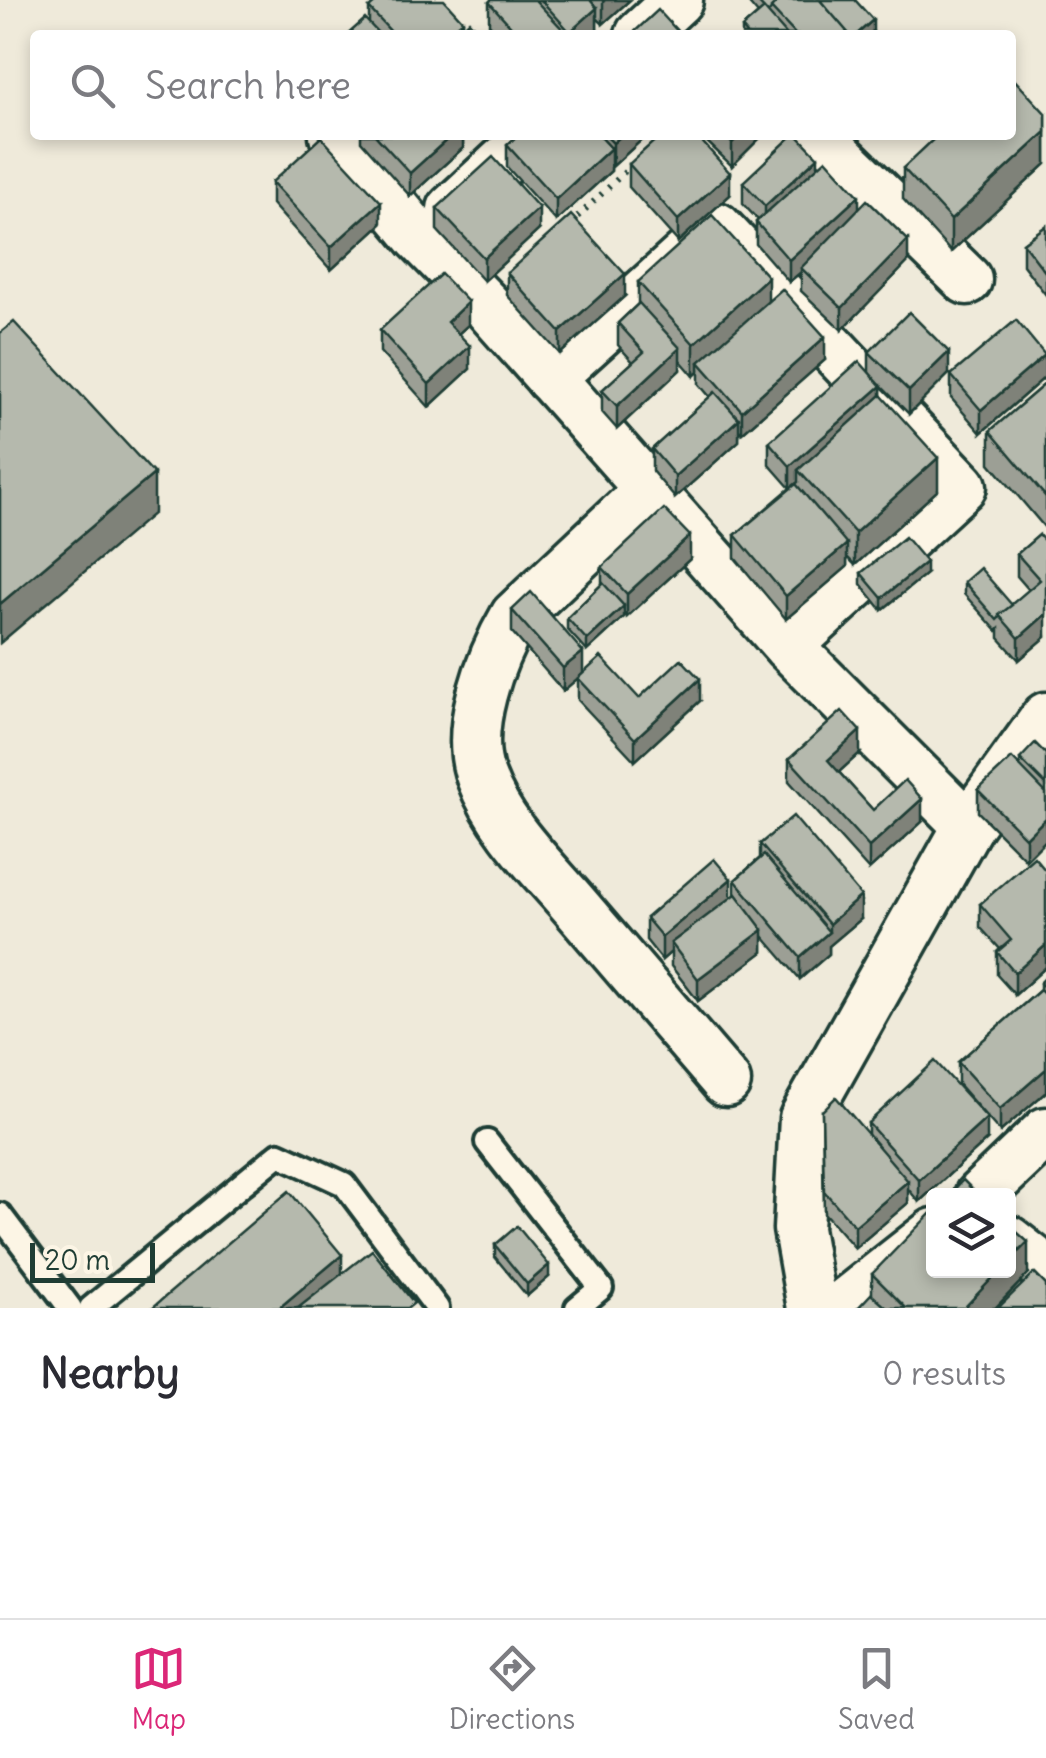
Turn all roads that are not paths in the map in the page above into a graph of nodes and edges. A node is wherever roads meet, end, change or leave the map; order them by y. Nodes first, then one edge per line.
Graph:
1 (678, 0) edge
2 (645, 30) edge
3 (338, 140) edge
4 (527, 140) edge
5 (823, 140) edge
6 (420, 238) junction
7 (968, 280) dead end
8 (550, 378) junction
9 (650, 489) junction
10 (788, 646) junction
11 (1046, 717) edge
12 (968, 826) junction
13 (726, 1082) dead end
14 (1046, 1132) edge
15 (487, 1142) dead end
16 (987, 1188) edge
17 (0, 1215) edge
18 (926, 1240) edge
19 (1016, 1246) edge
20 (1046, 1270) edge
21 (70, 1308) edge
22 (90, 1308) edge
23 (437, 1308) edge
24 (577, 1308) edge
25 (812, 1308) edge
26 (839, 1308) edge

1 - 2 street
3 - 6 street
4 - 6 street
5 - 7 street
6 - 8 street
8 - 9 street
8 - 10 street
9 - 10 street
9 - 13 street
10 - 12 street
11 - 12 street
12 - 25 street
14 - 16 street
15 - 24 lane
17 - 21 lane
18 - 26 street
19 - 20 street
22 - 23 lane

